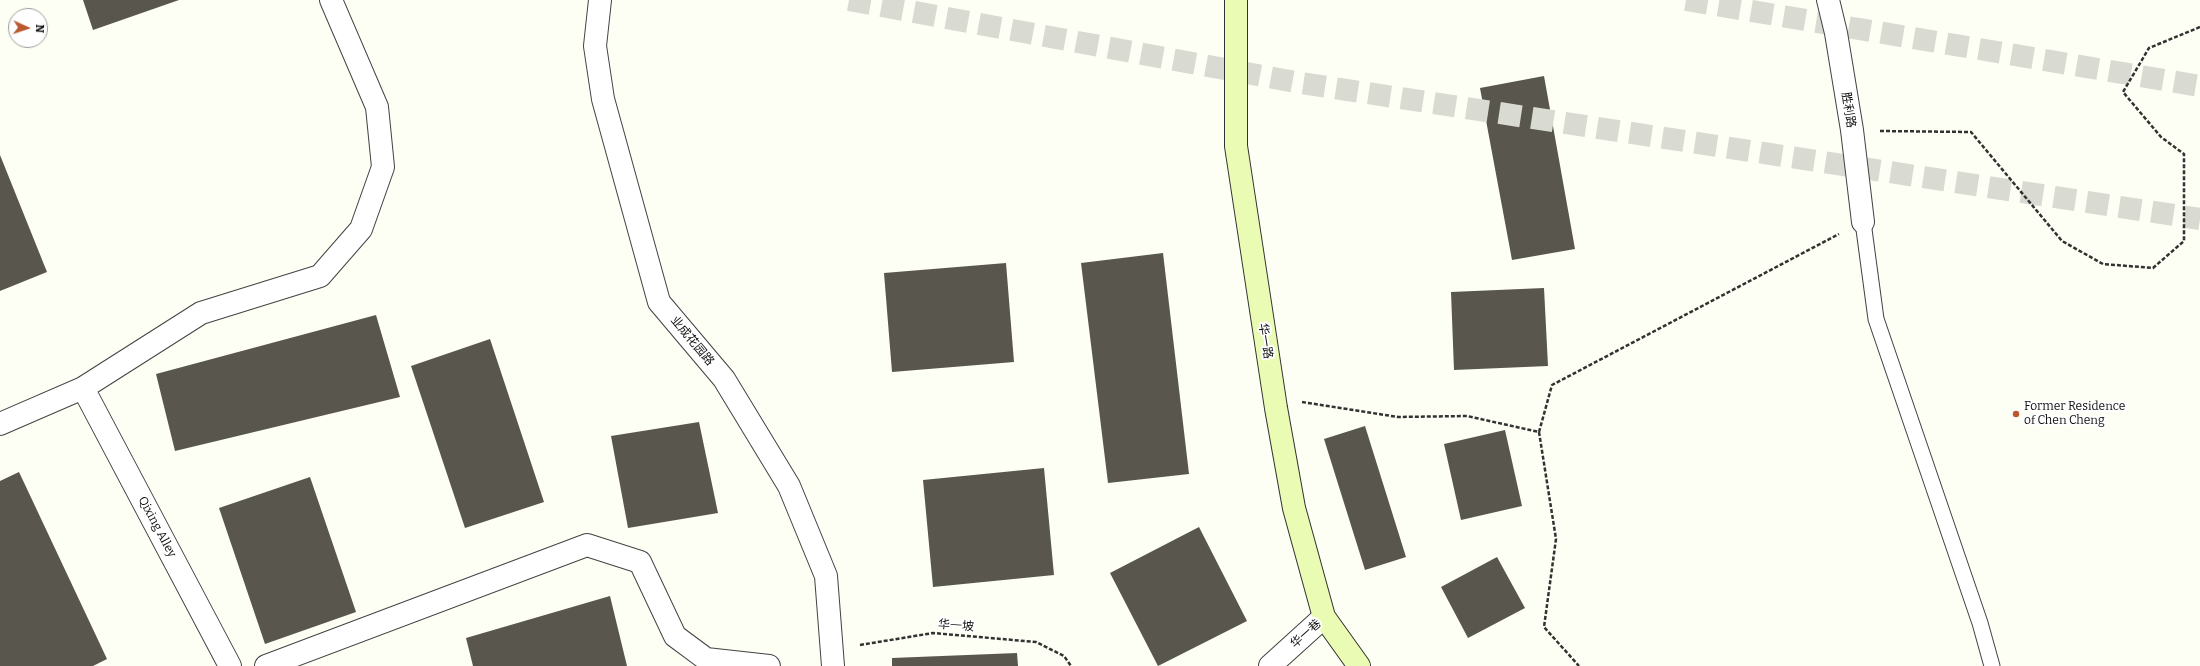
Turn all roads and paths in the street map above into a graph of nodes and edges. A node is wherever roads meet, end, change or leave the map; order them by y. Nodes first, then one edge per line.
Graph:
1 (331, 0) edge
2 (600, 0) edge
3 (1236, 0) edge
4 (1828, 0) edge
5 (2200, 27) edge
6 (1852, 130) junction
7 (1863, 222) junction
8 (83, 388) junction
9 (1276, 408) junction
10 (0, 424) edge
11 (1540, 432) junction
12 (1324, 617) junction
13 (833, 658) edge
14 (230, 666) edge
15 (266, 666) edge
16 (769, 666) edge
17 (1071, 666) edge
18 (1270, 666) edge
19 (1359, 666) edge
20 (1579, 666) edge
21 (1992, 666) edge

1 - 8 street
2 - 13 street, 业成花园路
3 - 9 street, 华一路
4 - 6 street, 胜利路
5 - 6 path
6 - 7 street, 胜利路
7 - 11 path
7 - 21 lane
8 - 10 street
8 - 14 street, Qixing Alley
9 - 11 path
9 - 12 street, 华一路
11 - 20 path
12 - 18 street, 华一巷
12 - 19 street, 华一路
13 - 17 path, 华一坡
15 - 16 street

